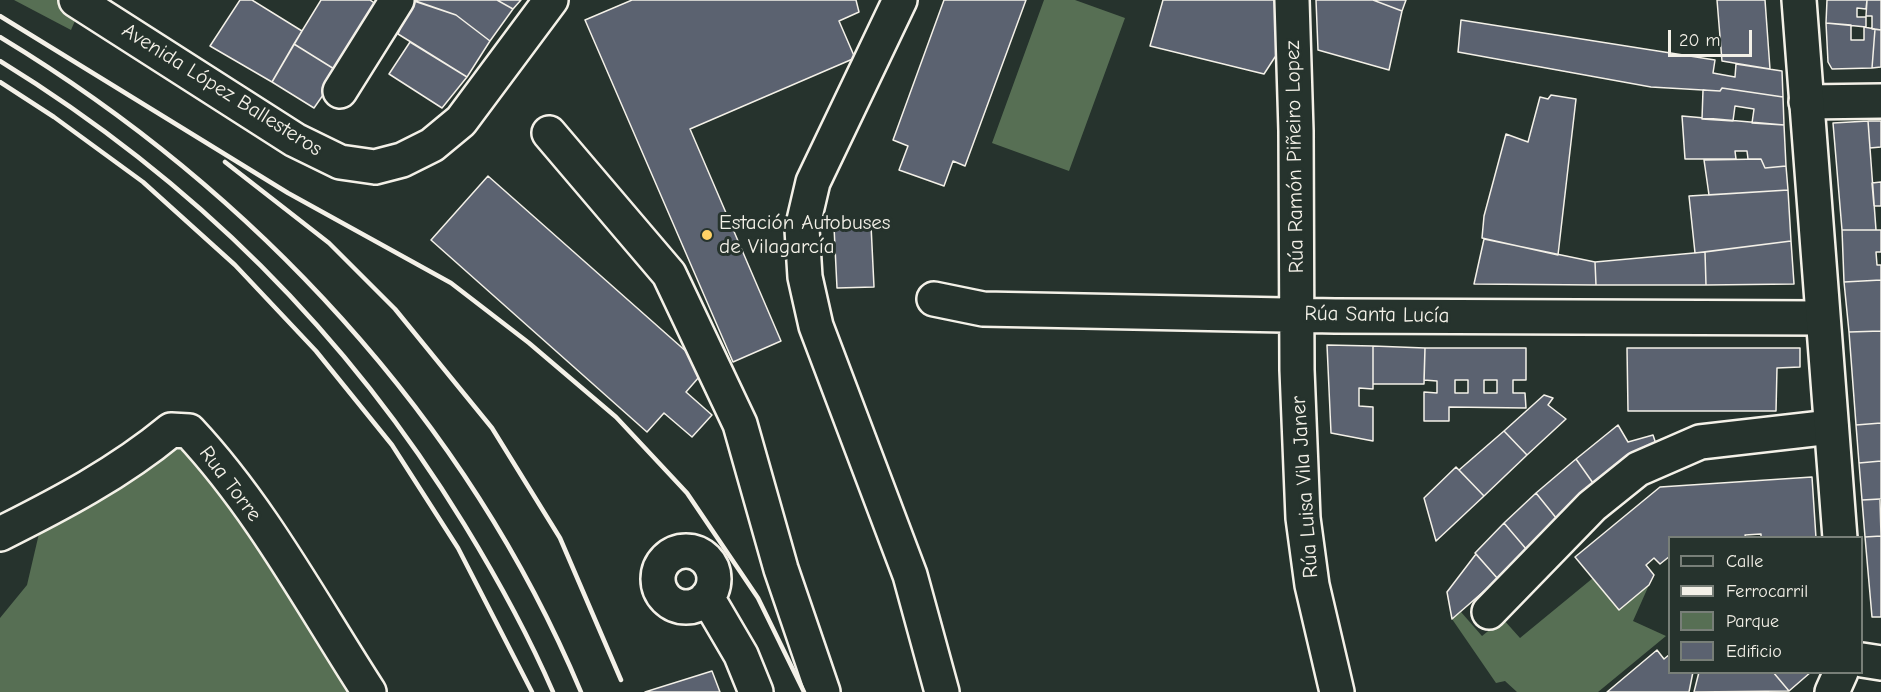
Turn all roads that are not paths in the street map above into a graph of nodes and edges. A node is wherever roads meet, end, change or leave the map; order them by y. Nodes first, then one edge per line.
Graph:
1 (76, 0) edge
2 (397, 0) edge
3 (551, 0) edge
4 (900, 0) edge
5 (1293, 0) edge
6 (1798, 0) edge
7 (340, 91) dead end
8 (1881, 101) edge
9 (1806, 102) junction
10 (549, 133) dead end
11 (934, 299) dead end
12 (1296, 315) junction
13 (1822, 318) junction
14 (1831, 427) junction
15 (0, 534) edge
16 (1840, 536) edge
17 (707, 597) dead end
18 (1489, 612) dead end
19 (1863, 660) edge
20 (1881, 663) edge
21 (1840, 674) edge
22 (369, 692) edge
23 (756, 692) edge
24 (824, 692) edge
25 (942, 692) edge
26 (1337, 692) edge
27 (1832, 692) edge

1 - 3 street, Avenida López Ballesteros
2 - 7 street
4 - 25 street
5 - 12 street, Rúa Ramón Piñeiro Lopez
6 - 9 street
8 - 9 street
9 - 13 street
10 - 24 street
11 - 12 street, Rúa Santa Lucía
12 - 13 street, Rúa Santa Lucía
12 - 26 street, Rúa Luisa Vila Janer
13 - 14 street
14 - 16 street
14 - 18 street
15 - 22 street, Rua Torre
17 - 23 street
19 - 20 street
21 - 27 street

